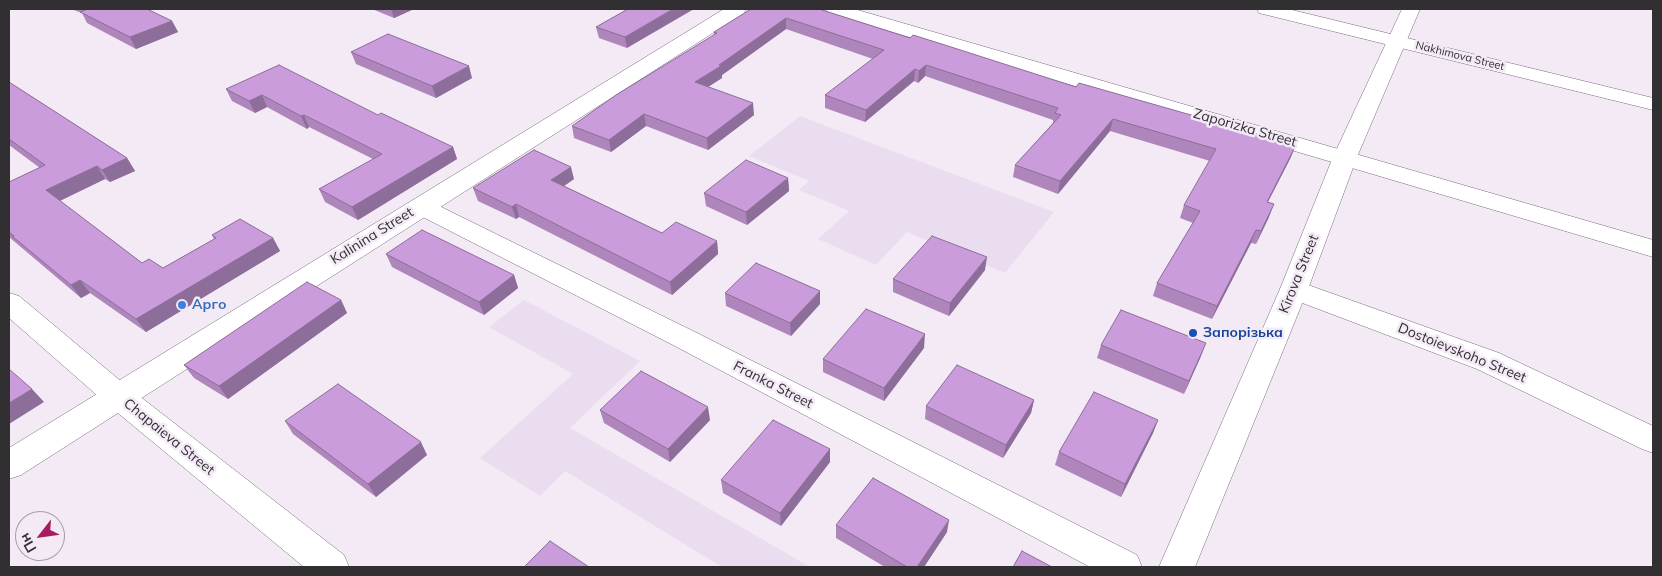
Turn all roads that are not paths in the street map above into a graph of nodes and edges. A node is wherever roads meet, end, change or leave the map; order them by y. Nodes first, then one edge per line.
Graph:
1 (737, 9) edge
2 (835, 9) edge
3 (1266, 9) edge
4 (1411, 9) edge
5 (1396, 40) junction
6 (1653, 104) edge
7 (1345, 157) junction
8 (420, 206) junction
9 (1653, 249) edge
10 (1294, 289) junction
11 (9, 304) edge
12 (118, 396) junction
13 (1653, 440) edge
14 (9, 465) edge
15 (331, 567) edge
16 (1124, 567) edge
17 (1177, 567) edge

1 - 8 street, Kalinina Street
2 - 7 street, Zaporizka Street
3 - 5 street, Nakhimova Street
4 - 5 street, Kirova Street
5 - 6 street, Nakhimova Street
5 - 7 street, Kirova Street
7 - 9 street, Zaporizka Street
7 - 10 street, Kirova Street
8 - 12 street, Kalinina Street
8 - 16 street, Franka Street
10 - 13 street, Dostoievskoho Street
10 - 17 street, Kirova Street
11 - 12 street, Chapaieva Street
12 - 14 street, Kalinina Street
12 - 15 street, Chapaieva Street

